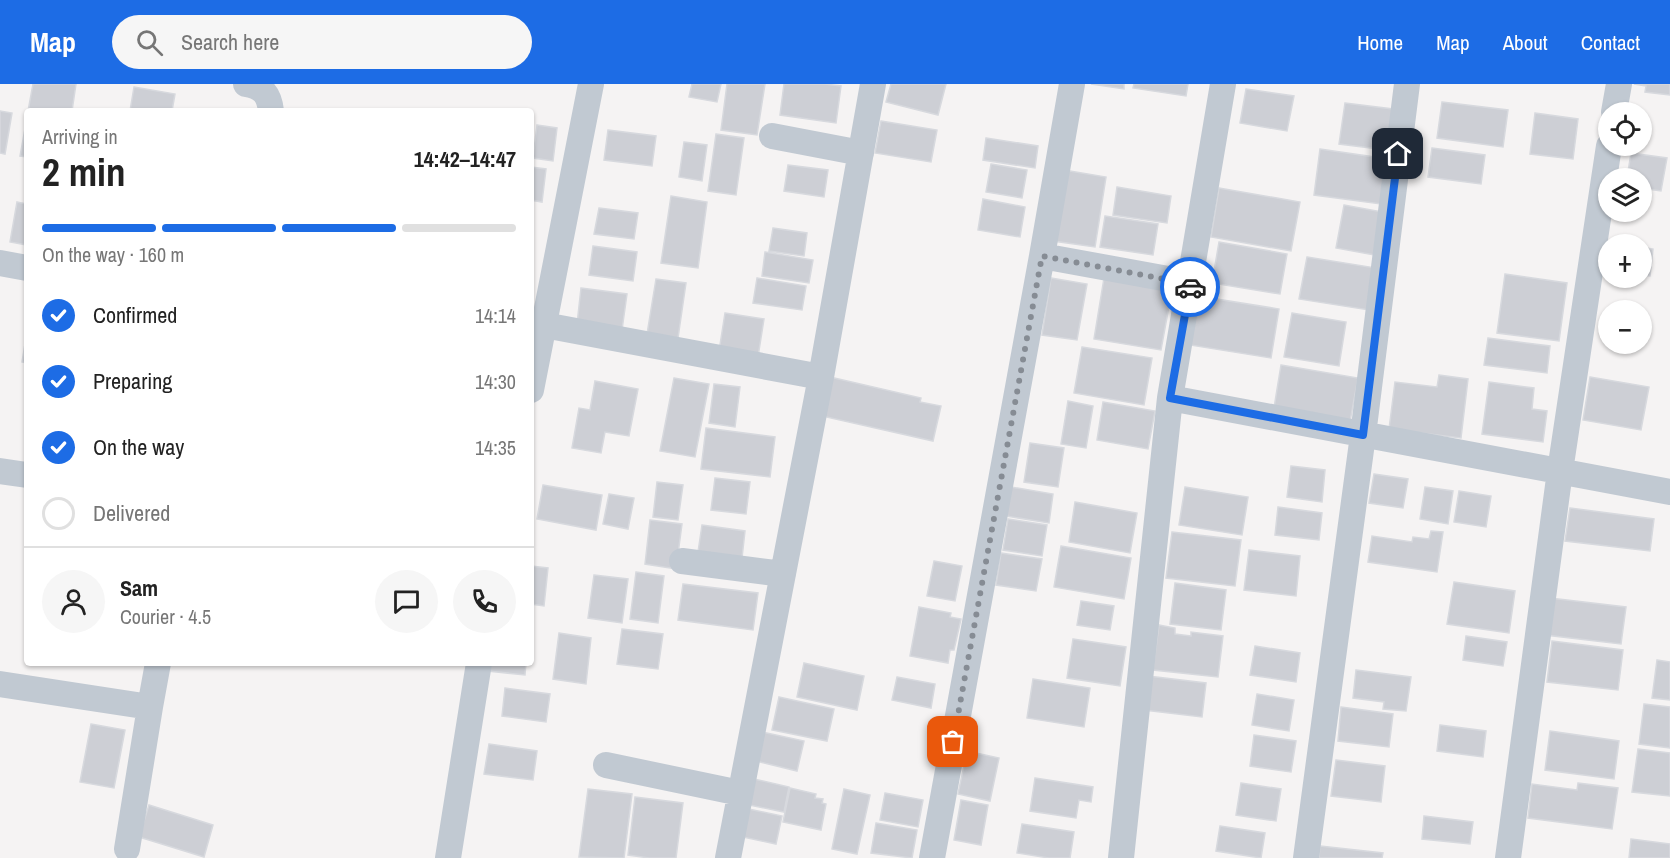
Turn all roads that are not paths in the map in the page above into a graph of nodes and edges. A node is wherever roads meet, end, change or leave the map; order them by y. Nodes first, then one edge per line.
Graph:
1 (246, 84) edge
2 (591, 84) edge
3 (873, 84) edge
4 (1072, 84) edge
5 (1223, 84) edge
6 (1407, 84) edge
7 (1619, 84) edge
8 (1616, 102) edge
9 (271, 108) edge
10 (772, 136) dead end
11 (861, 153) junction
12 (1607, 156) edge
13 (1042, 256) junction
14 (0, 263) edge
15 (24, 267) edge
16 (1190, 284) junction
17 (544, 325) junction
18 (534, 375) edge
19 (821, 377) junction
20 (1170, 398) junction
21 (1363, 435) junction
22 (0, 471) edge
23 (1560, 471) junction
24 (24, 475) edge
25 (1670, 492) edge
26 (682, 561) dead end
27 (783, 574) junction
28 (157, 666) edge
29 (479, 666) edge
30 (0, 684) edge
31 (150, 707) junction
32 (606, 765) dead end
33 (740, 793) junction
34 (127, 849) dead end
35 (448, 858) edge
36 (728, 858) edge
37 (932, 858) edge
38 (1121, 858) edge
39 (1306, 858) edge
40 (1508, 858) edge

1 - 9 street
2 - 17 street
3 - 11 street
4 - 13 street
5 - 16 street
6 - 21 street
7 - 8 street
10 - 11 street
11 - 19 street
12 - 23 street
13 - 16 street
13 - 37 street
14 - 15 street
16 - 20 street
17 - 18 street
17 - 19 street
19 - 27 street
20 - 21 street
20 - 38 street
21 - 23 street
21 - 39 street
22 - 24 street
23 - 25 street
23 - 40 street
26 - 27 street
27 - 33 street
28 - 31 street
29 - 35 street
30 - 31 street
31 - 34 street
32 - 33 street
33 - 36 street

